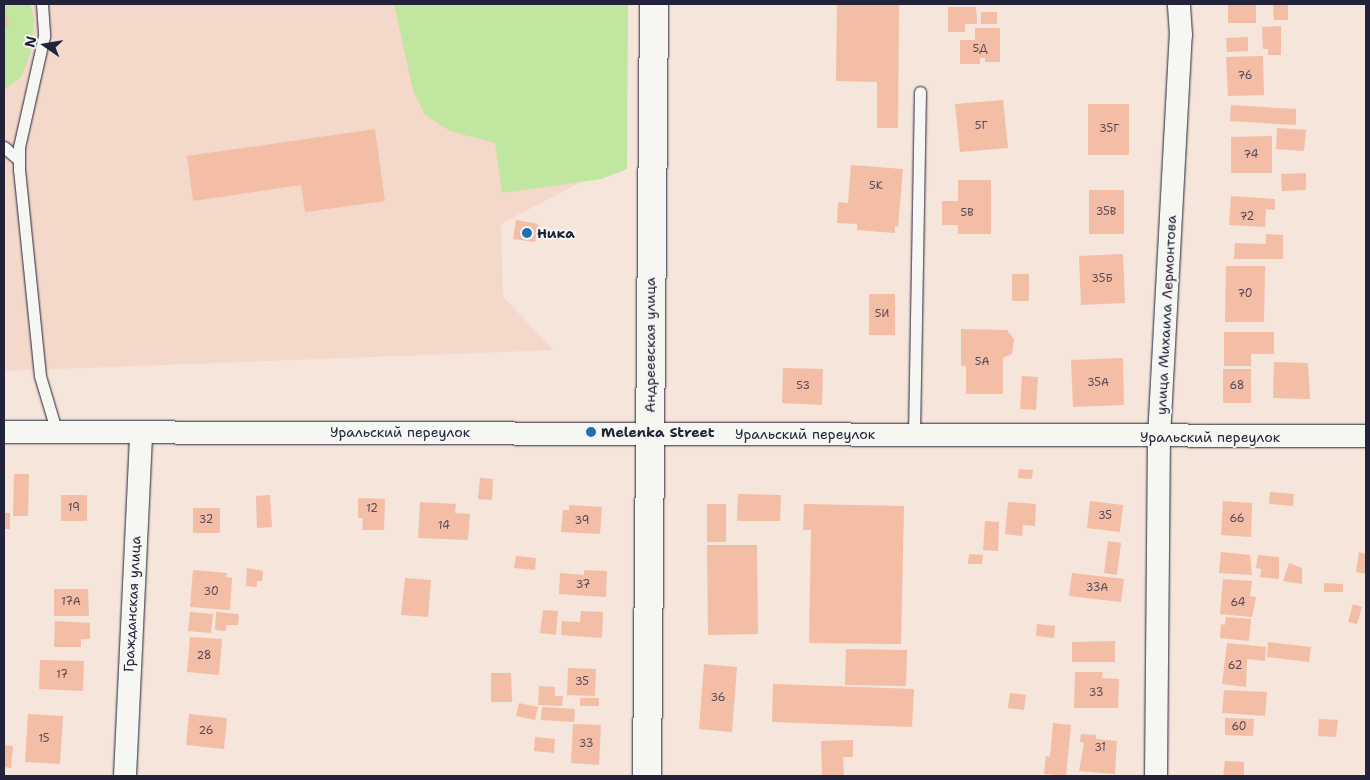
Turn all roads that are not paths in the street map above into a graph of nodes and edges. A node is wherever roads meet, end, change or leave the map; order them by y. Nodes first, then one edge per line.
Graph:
1 (42, 4) edge
2 (654, 4) edge
3 (1180, 4) edge
4 (920, 92) dead end
5 (4, 147) edge
6 (19, 160) junction
7 (4, 432) edge
8 (141, 432) junction
9 (57, 433) junction
10 (649, 433) junction
11 (914, 435) junction
12 (1366, 436) edge
13 (1159, 438) junction
14 (125, 776) edge
15 (647, 776) edge
16 (1156, 776) edge

1 - 6 lane
2 - 10 street, Андреевская улица
3 - 13 street, улица Михаила Лермонтова
4 - 11 lane
5 - 6 lane
6 - 9 lane
7 - 9 street, Уральский переулок
8 - 9 street, Уральский переулок
8 - 10 street, Уральский переулок
8 - 14 street, Гражданская улица
10 - 11 street, Уральский переулок
10 - 15 street, Андреевская улица
11 - 13 street, Уральский переулок
12 - 13 street, Уральский переулок
13 - 16 street, улица Михаила Лермонтова

